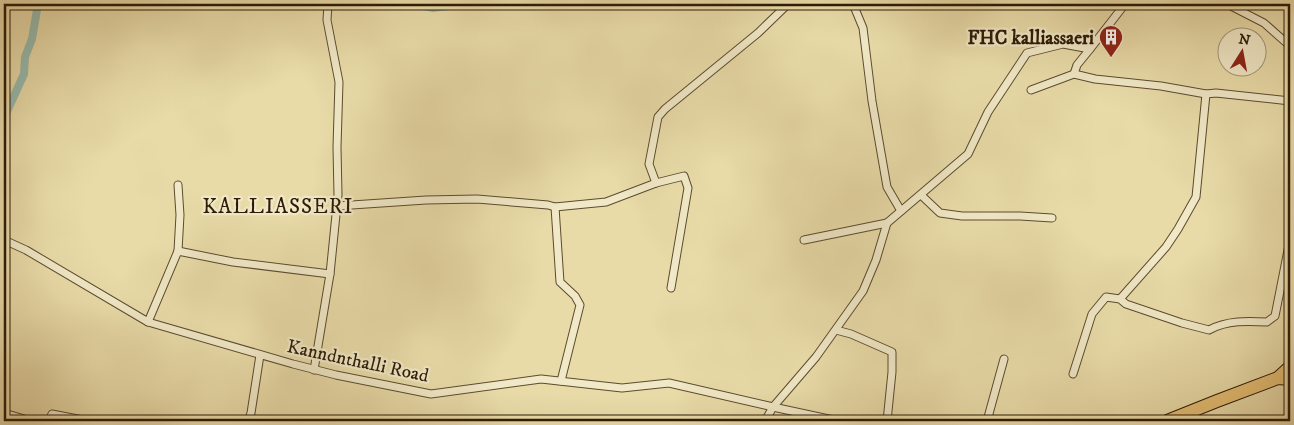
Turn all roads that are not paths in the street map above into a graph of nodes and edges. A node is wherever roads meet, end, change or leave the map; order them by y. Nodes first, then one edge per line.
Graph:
1 (328, 4) edge
2 (788, 4) edge
3 (853, 4) edge
4 (1126, 4) edge
5 (1227, 4) edge
6 (1290, 46) edge
7 (1090, 48) junction
8 (1074, 74) junction
9 (1031, 90) dead end
10 (1206, 94) junction
11 (1290, 101) edge
12 (656, 183) junction
13 (178, 185) dead end
14 (921, 195) junction
15 (337, 206) junction
16 (555, 207) junction
17 (901, 211) junction
18 (1052, 218) dead end
19 (886, 223) junction
20 (4, 240) edge
21 (804, 240) dead end
22 (1290, 240) edge
23 (178, 251) junction
24 (330, 274) junction
25 (671, 288) dead end
26 (1120, 299) junction
27 (148, 322) junction
28 (836, 330) junction
29 (260, 355) junction
30 (1004, 359) dead end
31 (1290, 367) edge
32 (314, 370) junction
33 (1073, 374) dead end
34 (1284, 379) edge
35 (562, 381) junction
36 (772, 407) junction
37 (4, 414) edge
38 (66, 417) junction
39 (31, 421) edge
40 (48, 421) edge
41 (56, 421) edge
42 (88, 421) edge
43 (248, 421) edge
44 (765, 421) edge
45 (838, 421) edge
46 (886, 421) edge
47 (987, 421) edge
48 (1167, 421) edge

1 - 15 street
2 - 12 street
3 - 17 street
4 - 7 street
5 - 6 street
7 - 8 street
7 - 14 street
8 - 9 street
8 - 10 street
10 - 11 street
10 - 26 street
12 - 16 street
12 - 25 street
13 - 23 street
14 - 17 street
14 - 18 street
15 - 16 street
15 - 24 street
16 - 35 street
17 - 19 street
19 - 21 street
19 - 28 street
20 - 27 street, Kanndnthalli Road
22 - 26 street
23 - 24 street
23 - 27 street
24 - 32 street
26 - 33 street
27 - 29 street, Kanndnthalli Road
28 - 36 street
28 - 46 street
29 - 32 street, Kanndnthalli Road
29 - 43 street
30 - 47 street
31 - 34 highway
32 - 35 street, Kanndnthalli Road
34 - 48 highway
35 - 36 street, Kanndnthalli Road
36 - 44 street
36 - 45 street, Kanndnthalli Road
37 - 39 street
38 - 40 street
38 - 41 street
38 - 42 street

